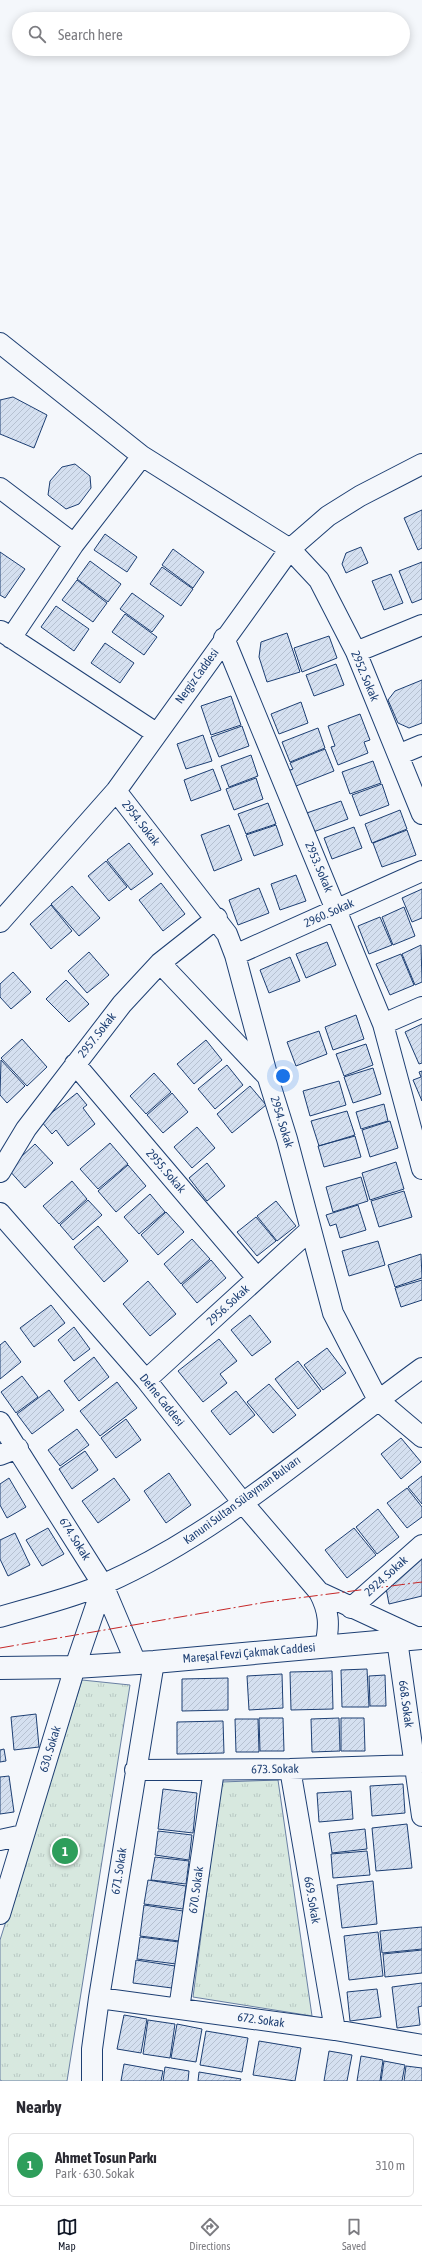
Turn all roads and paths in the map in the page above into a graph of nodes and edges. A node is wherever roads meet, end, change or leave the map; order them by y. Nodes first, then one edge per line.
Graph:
1 (0, 343) edge
2 (142, 456) junction
3 (422, 464) edge
4 (0, 488) edge
5 (74, 544) junction
6 (290, 550) junction
7 (422, 625) edge
8 (6, 634) edge
9 (224, 638) junction
10 (356, 652) junction
11 (156, 733) junction
12 (422, 745) edge
13 (398, 755) junction
14 (116, 791) junction
15 (422, 814) edge
16 (422, 871) edge
17 (337, 910) junction
18 (217, 918) junction
19 (0, 922) edge
20 (235, 955) junction
21 (160, 963) junction
22 (422, 1007) edge
23 (383, 1024) junction
24 (74, 1064) junction
25 (268, 1078) junction
26 (419, 1144) edge
27 (422, 1169) edge
28 (0, 1172) edge
29 (0, 1213) edge
30 (310, 1230) junction
31 (257, 1278) junction
32 (422, 1368) edge
33 (146, 1380) junction
34 (378, 1400) junction
35 (0, 1422) edge
36 (422, 1437) edge
37 (9, 1452) edge
38 (243, 1503) junction
39 (422, 1545) edge
40 (103, 1584) junction
41 (319, 1592) junction
42 (351, 1608) junction
43 (0, 1617) edge
44 (412, 1638) edge
45 (325, 1646) junction
46 (145, 1662) junction
47 (75, 1667) junction
48 (0, 1668) edge
49 (414, 1765) junction
50 (290, 1769) junction
51 (135, 1770) junction
52 (214, 1770) junction
53 (422, 1816) edge
54 (23, 1835) junction
55 (0, 1840) edge
56 (0, 1914) edge
57 (100, 1998) junction
58 (179, 2009) junction
59 (335, 2030) junction
60 (422, 2045) edge
61 (92, 2081) edge

1 - 2 street, 2952. Sokak
2 - 5 street
2 - 6 street, 2952. Sokak
3 - 6 street, Nergiz Caddesi
4 - 5 street
5 - 8 street
6 - 9 street, Nergiz Caddesi
6 - 10 street, 2952. Sokak
7 - 10 street
8 - 11 street
9 - 11 street, Nergiz Caddesi
9 - 17 street, 2953. Sokak
10 - 13 street, 2952. Sokak
11 - 14 street, Nergiz Caddesi
12 - 13 street
13 - 15 street, 2952. Sokak
14 - 18 street, 2954. Sokak
14 - 19 street, Nergiz Caddesi
16 - 17 street, 2960. Sokak
17 - 20 street, 2960. Sokak
17 - 23 street, 2953. Sokak
18 - 20 street, 2954. Sokak
18 - 21 street, 2957. Sokak
20 - 25 street, 2954. Sokak
21 - 24 street, 2957. Sokak
21 - 25 street
22 - 23 street
23 - 26 street, 2953. Sokak
24 - 28 street, 2957. Sokak
24 - 31 street, 2955. Sokak
25 - 30 street, 2954. Sokak
26 - 27 street, 2953. Sokak
29 - 33 street, Defne Caddesi
30 - 31 street, 2956. Sokak
30 - 34 street, 2954. Sokak
31 - 33 street, 2956. Sokak
32 - 34 street, Kanuni Sultan Sülayman Bulvarı
33 - 38 street, Defne Caddesi
34 - 36 street, 2954. Sokak
34 - 38 street, Kanuni Sultan Sülayman Bulvarı
35 - 37 street, 674. Sokak
37 - 40 street, 674. Sokak
38 - 40 street, Kanuni Sultan Sülayman Bulvarı
38 - 41 street, Defne Caddesi
39 - 42 street, 2924. Sokak
40 - 43 street, Kanuni Sultan Sülayman Bulvarı
40 - 46 street, 674. Sokak
40 - 47 street, 630. Sokak
41 - 42 street
41 - 45 street
42 - 44 street
44 - 45 main road, Mareşal Fevzi Çakmak Caddesi
44 - 49 street, 668. Sokak
45 - 46 main road, Mareşal Fevzi Çakmak Caddesi
46 - 47 main road, Mareşal Fevzi Çakmak Caddesi
46 - 51 street, 671. Sokak
47 - 48 main road, Mareşal Fevzi Çakmak Caddesi
47 - 54 street, 630. Sokak
49 - 50 street, 673. Sokak
49 - 53 street, 668. Sokak
50 - 52 street, 673. Sokak
50 - 59 street, 669. Sokak
51 - 52 street, 673. Sokak
51 - 57 street, 671. Sokak
52 - 58 street, 670. Sokak
54 - 55 street
54 - 56 street, 630. Sokak
57 - 58 street, 672. Sokak
57 - 61 street, 671. Sokak
58 - 59 street, 672. Sokak
59 - 60 street, 672. Sokak

